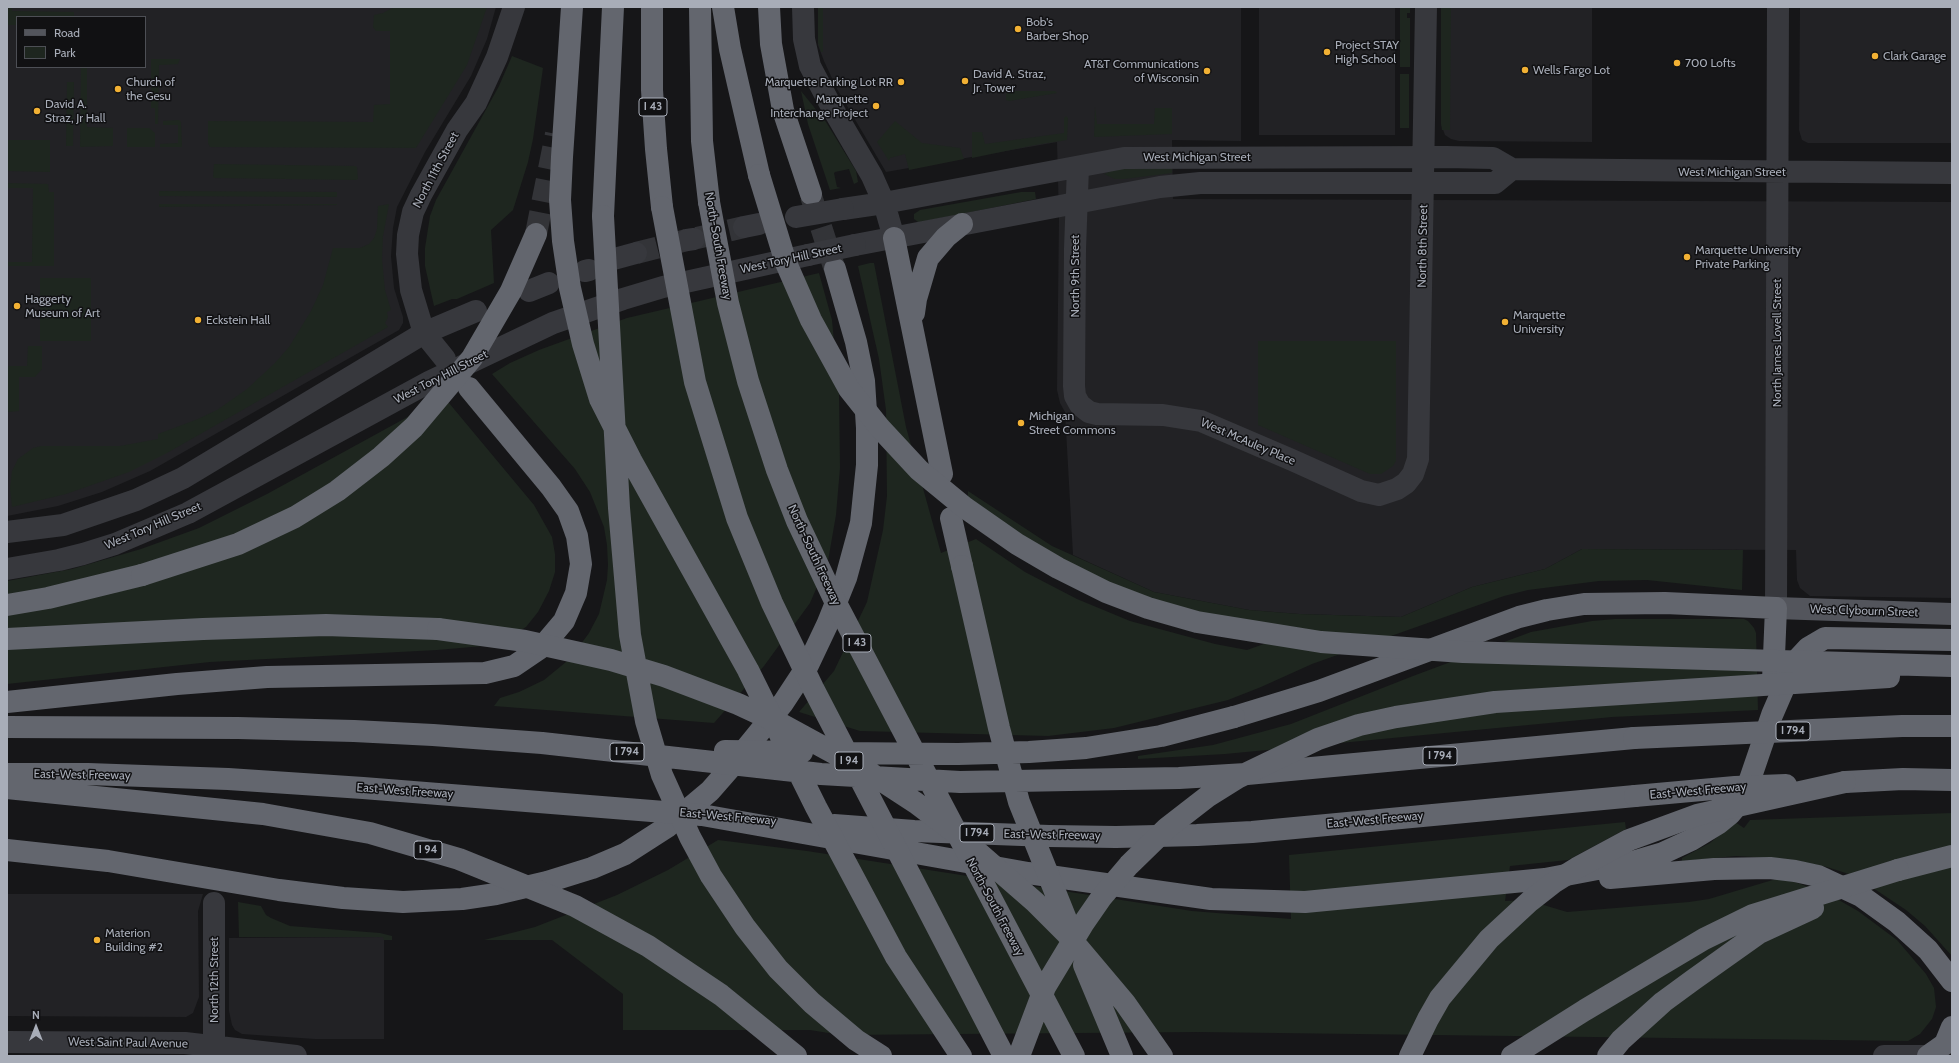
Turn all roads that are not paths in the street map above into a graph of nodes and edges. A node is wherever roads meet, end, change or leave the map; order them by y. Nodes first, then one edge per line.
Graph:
1 (514, 7) edge
2 (572, 7) edge
3 (613, 7) edge
4 (652, 7) edge
5 (700, 7) edge
6 (723, 7) edge
7 (769, 7) edge
8 (803, 7) edge
9 (1426, 7) edge
10 (1778, 7) edge
11 (1249, 157) junction
12 (1425, 157) junction
13 (1078, 167) junction
14 (1512, 169) junction
15 (1776, 172) junction
16 (1952, 173) edge
17 (1249, 182) junction
18 (1424, 182) junction
19 (811, 194) tunnel mouth
20 (884, 203) junction
21 (1076, 203) junction
22 (791, 218) dead end
23 (962, 224) junction
24 (536, 234) tunnel mouth
25 (894, 238) junction
26 (636, 253) tunnel mouth
27 (614, 259) dead end
28 (835, 269) tunnel mouth
29 (476, 312) dead end
30 (913, 328) junction
31 (424, 333) junction
32 (444, 359) dead end
33 (1074, 386) joint
34 (469, 388) dead end
35 (942, 474) dead end
36 (1406, 483) joint
37 (951, 518) dead end
38 (7, 532) edge
39 (7, 568) edge
40 (7, 605) edge
41 (1776, 608) junction
42 (1952, 614) edge
43 (7, 639) edge
44 (1952, 640) edge
45 (1952, 666) edge
46 (1952, 673) edge
47 (7, 702) edge
48 (1772, 715) junction
49 (1952, 726) edge
50 (7, 727) edge
51 (542, 743) junction
52 (7, 774) edge
53 (1952, 780) edge
54 (1845, 782) junction
55 (7, 788) edge
56 (702, 815) junction
57 (7, 850) edge
58 (1952, 856) edge
59 (1898, 870) junction
60 (1545, 879) junction
61 (214, 903) dead end
62 (1952, 981) edge
63 (1952, 1027) edge
64 (7, 1042) edge
65 (214, 1052) edge
66 (296, 1056) edge
67 (796, 1056) edge
68 (880, 1056) edge
69 (960, 1056) edge
70 (1004, 1056) edge
71 (1019, 1056) edge
72 (1074, 1056) edge
73 (1122, 1056) edge
74 (1162, 1056) edge
75 (1410, 1056) edge
76 (1512, 1056) edge
77 (1608, 1056) edge
78 (1884, 1056) edge
79 (1928, 1056) edge
80 (1932, 1056) edge

1 - 31 street, North 11th Street
2 - 69 highway, bridge
3 - 68 highway, bridge
4 - 70 highway, I 43, bridge
5 - 72 highway, North-South Freeway / I 43, bridge
6 - 45 highway, bridge
7 - 19 highway
8 - 20 street
9 - 12 street, North 8th Street
10 - 15 street, North James Lovell Street
11 - 12 street, West Michigan Street
11 - 13 street, West Michigan Street
11 - 17 street
12 - 14 street, West Michigan Street
12 - 18 street, North 8th Street
13 - 20 street, West Michigan Street
13 - 21 street, North 9th Street
14 - 15 street, West Michigan Street
14 - 18 street, West Michigan Street
15 - 16 street, West Michigan Street
15 - 41 street, North James Lovell Street
17 - 18 street, West Michigan Street
17 - 21 street, West Michigan Street
18 - 36 street, North 8th Street
20 - 22 street, bridge
20 - 25 street
21 - 23 street, West Michigan Street
21 - 33 street, North 9th Street
23 - 25 street, West Michigan Street
23 - 30 highway
24 - 40 highway, bridge
25 - 30 highway
25 - 39 street, West Tory Hill Street, bridge
26 - 27 street
28 - 57 highway
29 - 31 street
30 - 35 highway
31 - 32 street, North 11th Street
31 - 38 street
33 - 36 street, West McAuley Place
34 - 47 highway
37 - 73 highway, bridge
41 - 42 main road, West Clybourn Street
41 - 48 highway
41 - 51 highway, bridge
43 - 74 highway, I 94, bridge
44 - 48 highway
46 - 71 highway, bridge
48 - 60 highway
49 - 51 highway, I 794, bridge
50 - 51 highway, I 794, bridge
52 - 56 highway, East-West Freeway / I 794, bridge
53 - 54 highway, East-West Freeway / I 794
54 - 56 highway, East-West Freeway / I 794, bridge
54 - 75 highway, bridge
55 - 67 highway, I 94, bridge
56 - 60 highway, bridge
58 - 59 highway
59 - 76 highway, bridge
59 - 77 highway, bridge
60 - 62 highway
61 - 65 street, North 12th Street
63 - 79 highway
64 - 65 street, West Saint Paul Avenue
65 - 66 street, West Saint Paul Avenue
78 - 79 street
79 - 80 street

